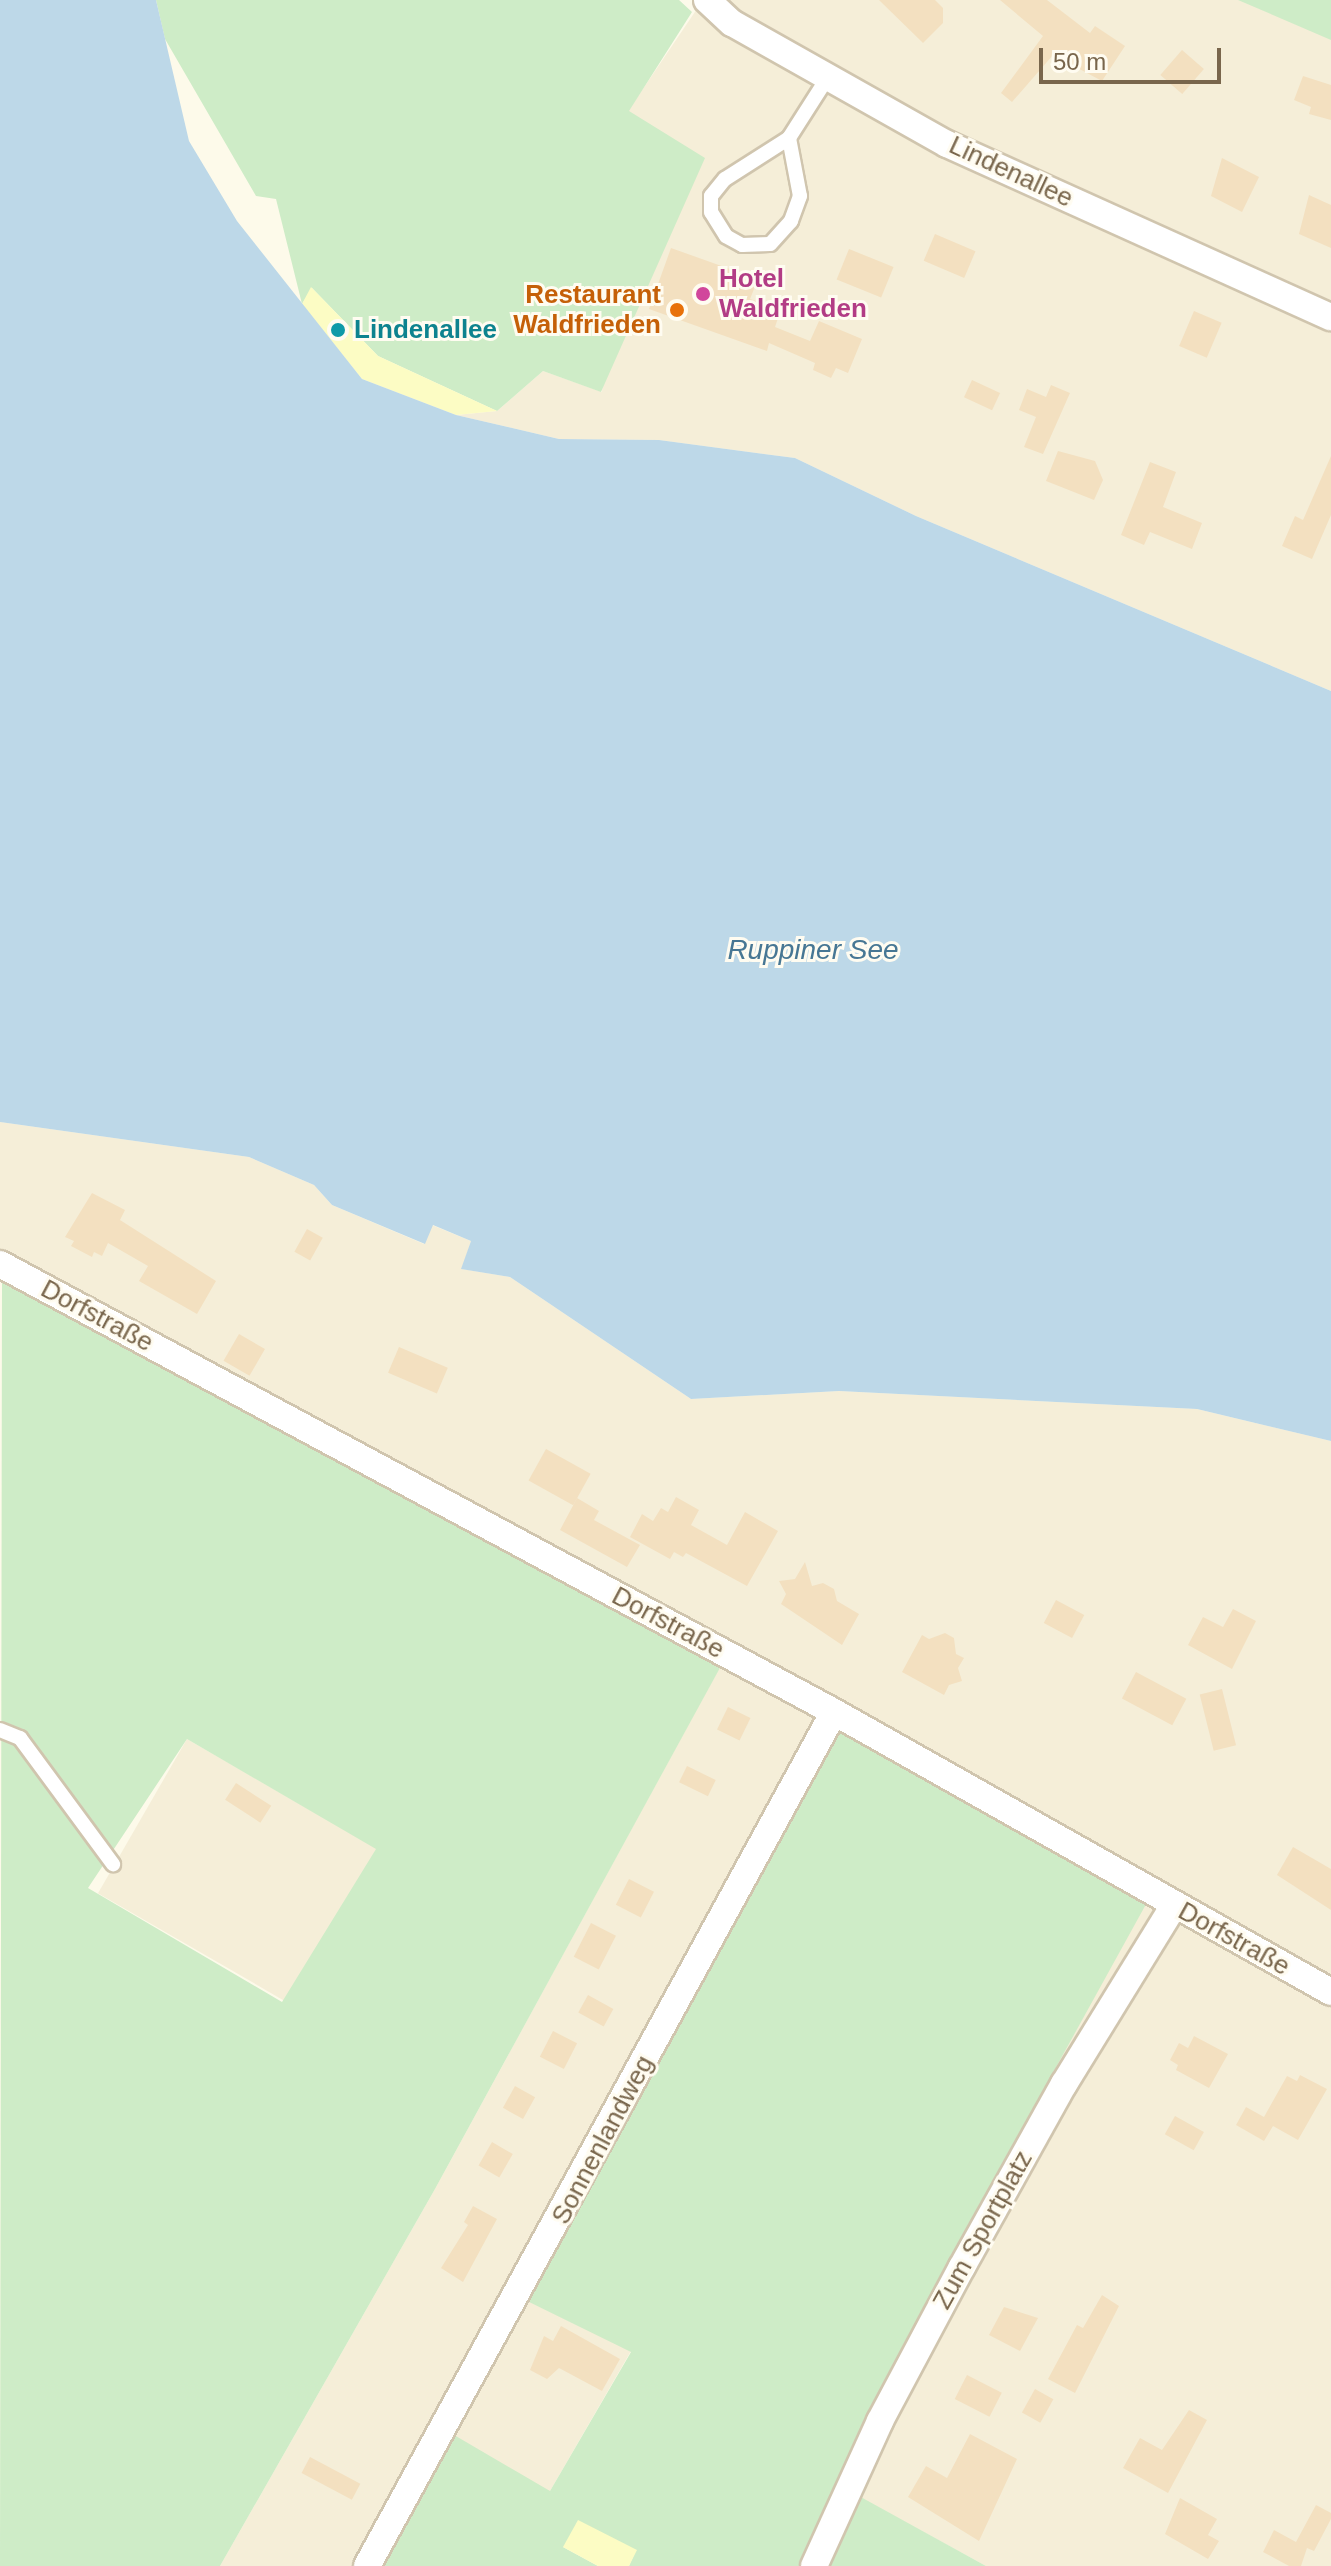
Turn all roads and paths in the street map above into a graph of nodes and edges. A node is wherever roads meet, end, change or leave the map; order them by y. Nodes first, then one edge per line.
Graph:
1 (707, 0) edge
2 (828, 77) junction
3 (789, 138) junction
4 (1331, 317) edge
5 (0, 1264) edge
6 (834, 1712) junction
7 (0, 1730) edge
8 (113, 1864) dead end
9 (1174, 1905) junction
10 (1331, 1992) edge
11 (367, 2566) edge
12 (814, 2566) edge

1 - 2 street, Lindenallee
2 - 3 lane
2 - 4 street, Lindenallee
3 - 3 lane
5 - 6 street, Dorfstraße
6 - 9 street, Dorfstraße
6 - 11 street, Sonnenlandweg
7 - 8 lane
9 - 10 street, Dorfstraße
9 - 12 street, Zum Sportplatz

